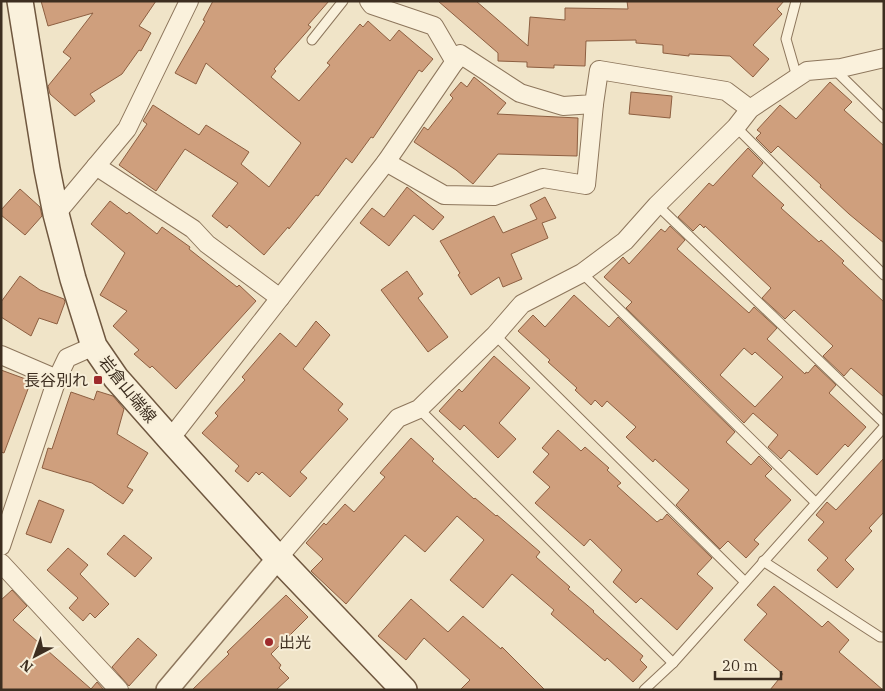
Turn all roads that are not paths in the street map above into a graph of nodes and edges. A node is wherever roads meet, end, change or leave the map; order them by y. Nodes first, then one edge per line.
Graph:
1 (20, 1) edge
2 (189, 1) edge
3 (343, 1) edge
4 (370, 1) edge
5 (796, 1) edge
6 (312, 40) dead end
7 (884, 58) edge
8 (455, 62) junction
9 (833, 69) junction
10 (797, 77) junction
11 (594, 104) junction
12 (750, 109) junction
13 (884, 118) edge
14 (736, 127) junction
15 (386, 162) junction
16 (96, 166) junction
17 (657, 205) junction
18 (56, 214) junction
19 (582, 274) junction
20 (884, 275) edge
21 (280, 298) junction
22 (495, 335) junction
23 (94, 346) junction
24 (1, 355) edge
25 (57, 379) junction
26 (419, 409) junction
27 (884, 423) edge
28 (884, 427) edge
29 (170, 440) junction
30 (815, 502) junction
31 (1, 546) edge
32 (278, 558) junction
33 (763, 561) junction
34 (1, 564) edge
35 (745, 582) junction
36 (884, 637) edge
37 (673, 663) junction
38 (119, 690) edge
39 (167, 690) edge
40 (404, 690) edge
41 (644, 690) edge

1 - 18 main road, 岩倉山端線
2 - 16 street
3 - 6 lane
4 - 8 street
5 - 10 lane
7 - 9 street
8 - 11 street
8 - 15 street
9 - 10 street
9 - 13 lane
10 - 12 street
11 - 12 street
11 - 15 street
12 - 14 street
14 - 17 street
14 - 20 lane
15 - 21 street
16 - 18 street
16 - 21 street
17 - 19 street
17 - 27 lane
18 - 23 main road, 岩倉山端線
19 - 22 street
19 - 30 lane
21 - 29 street
22 - 26 street
22 - 35 lane
23 - 25 street
23 - 29 main road, 岩倉山端線
24 - 25 street
25 - 31 street
26 - 32 street
26 - 37 lane
28 - 30 lane
29 - 32 main road, 岩倉山端線
30 - 33 lane
32 - 39 street
32 - 40 main road, 岩倉山端線
33 - 35 lane
33 - 36 lane
34 - 38 street
35 - 37 lane
37 - 41 lane

